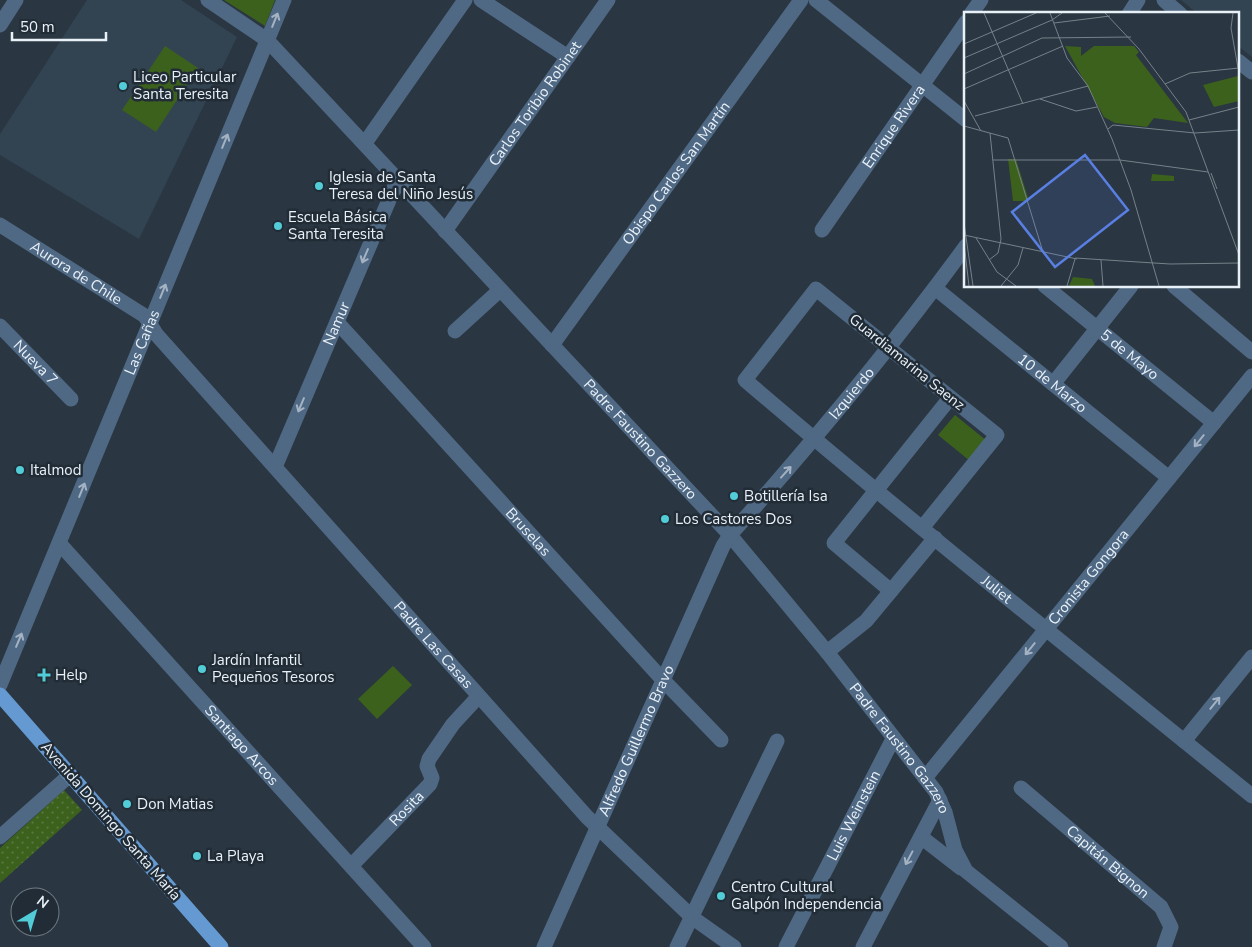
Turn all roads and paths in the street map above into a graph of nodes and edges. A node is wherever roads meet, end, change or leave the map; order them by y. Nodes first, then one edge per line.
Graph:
1 (16, 0) edge
2 (208, 0) edge
3 (284, 0) edge
4 (465, 0) edge
5 (481, 0) edge
6 (608, 0) edge
7 (801, 0) edge
8 (816, 0) edge
9 (981, 0) edge
10 (1138, 0) edge
11 (1164, 0) edge
12 (972, 12) edge
13 (1130, 12) edge
14 (1178, 12) edge
15 (0, 25) edge
16 (964, 25) edge
17 (267, 40) junction
18 (568, 56) junction
19 (1240, 63) edge
20 (1252, 72) edge
21 (922, 85) junction
22 (964, 118) edge
23 (365, 143) junction
24 (398, 178) junction
25 (0, 225) edge
26 (822, 230) dead end
27 (445, 231) junction
28 (964, 249) edge
29 (935, 288) junction
30 (1047, 288) edge
31 (1129, 288) edge
32 (1176, 288) edge
33 (500, 290) junction
34 (337, 322) junction
35 (150, 324) junction
36 (0, 326) edge
37 (1098, 329) junction
38 (455, 331) dead end
39 (552, 345) junction
40 (889, 348) junction
41 (1252, 352) edge
42 (1252, 376) edge
43 (745, 380) joint
44 (1053, 384) junction
45 (950, 398) junction
46 (71, 399) dead end
47 (1214, 422) junction
48 (814, 440) junction
49 (275, 467) junction
50 (1169, 478) junction
51 (876, 490) junction
52 (922, 528) junction
53 (730, 535) junction
54 (935, 538) junction
55 (60, 544) junction
56 (891, 591) junction
57 (1046, 629) junction
58 (827, 652) junction
59 (1252, 657) edge
60 (663, 680) junction
61 (0, 685) edge
62 (0, 695) edge
63 (478, 697) junction
64 (893, 739) junction
65 (721, 740) dead end
66 (777, 741) dead end
67 (1184, 741) junction
68 (70, 775) junction
69 (925, 778) junction
70 (1021, 788) dead end
71 (1252, 796) edge
72 (940, 800) junction
73 (597, 827) junction
74 (0, 837) edge
75 (920, 837) junction
76 (350, 866) junction
77 (966, 871) junction
78 (692, 918) junction
79 (221, 947) edge
80 (424, 947) edge
81 (544, 947) edge
82 (676, 947) edge
83 (734, 947) edge
84 (786, 947) edge
85 (863, 947) edge
86 (1062, 947) edge
87 (1164, 947) edge

1 - 15 street
2 - 17 street, Padre Faustino Gazzero
17 -> 3 street, Las Cañas
4 - 23 street
5 - 18 street
6 - 18 street, Carlos Toribio Robinet
7 - 39 street, Obispo Carlos San Martín
8 - 21 street
9 - 12 street
10 - 13 street
11 - 14 street
16 - 21 street, Enrique Rivera
17 - 23 street, Padre Faustino Gazzero
35 -> 17 street, Las Cañas
18 - 27 street, Carlos Toribio Robinet
19 - 20 street
21 - 22 street
21 - 26 street, Enrique Rivera
23 - 24 street, Padre Faustino Gazzero
24 - 27 street, Padre Faustino Gazzero
24 -> 34 street, Namur
25 - 35 street, Aurora de Chile
27 - 33 street, Padre Faustino Gazzero
28 - 29 street, Izquierdo
29 - 40 street, Izquierdo
29 - 44 street, 10 de Marzo
30 - 37 street, 5 de Mayo
31 - 37 street
32 - 41 street
33 - 38 street
33 - 39 street, Padre Faustino Gazzero
34 -> 49 street, Namur
34 - 60 street, Bruselas
35 - 49 street, Padre Las Casas
55 -> 35 street, Las Cañas
36 - 46 street, Nueva 7
37 - 44 street
37 - 47 street, 5 de Mayo
39 - 53 street, Padre Faustino Gazzero
40 - 43 street, Guardiamarina Saenz
40 - 45 street, Guardiamarina Saenz
40 - 48 street, Izquierdo
42 - 47 street, Cronista Gongora
43 - 48 street, Juliet
44 - 50 street, 10 de Marzo
45 - 51 street
45 - 52 street, Guardiamarina Saenz
47 -> 50 street, Cronista Gongora
48 - 51 street, Juliet
53 -> 48 street, Izquierdo
49 - 63 street, Padre Las Casas
50 - 57 street, Cronista Gongora
51 - 52 street, Juliet
51 - 56 street
52 - 54 street, Juliet
53 - 58 street, Padre Faustino Gazzero
53 - 60 street, Alfredo Guillermo Bravo
54 - 56 street
54 - 57 street, Juliet
61 -> 55 street, Las Cañas
55 - 76 street, Santiago Arcos
56 - 58 street
57 - 67 street, Juliet
57 -> 69 street, Cronista Gongora
58 - 64 street, Padre Faustino Gazzero
67 -> 59 street
60 - 65 street, Bruselas
60 - 73 street, Alfredo Guillermo Bravo
62 - 68 main road, Avenida Domingo Santa María
63 - 73 street, Padre Las Casas
63 - 76 street, Rosita
64 - 69 street, Padre Faustino Gazzero
64 - 84 street, Luis Weinstein
66 - 78 street
67 - 71 street, Juliet
68 - 74 street
68 - 79 main road, Avenida Domingo Santa María
69 - 72 street, Padre Faustino Gazzero
70 - 87 street, Capitán Bignon
72 - 75 street
72 - 77 street, Padre Faustino Gazzero
73 - 78 street, Padre Las Casas
73 - 81 street, Alfredo Guillermo Bravo
75 - 77 street, Padre Faustino Gazzero
75 -> 85 street
76 - 80 street, Santiago Arcos
77 - 86 street, Padre Faustino Gazzero
78 - 82 street
78 - 83 street, Padre Las Casas

